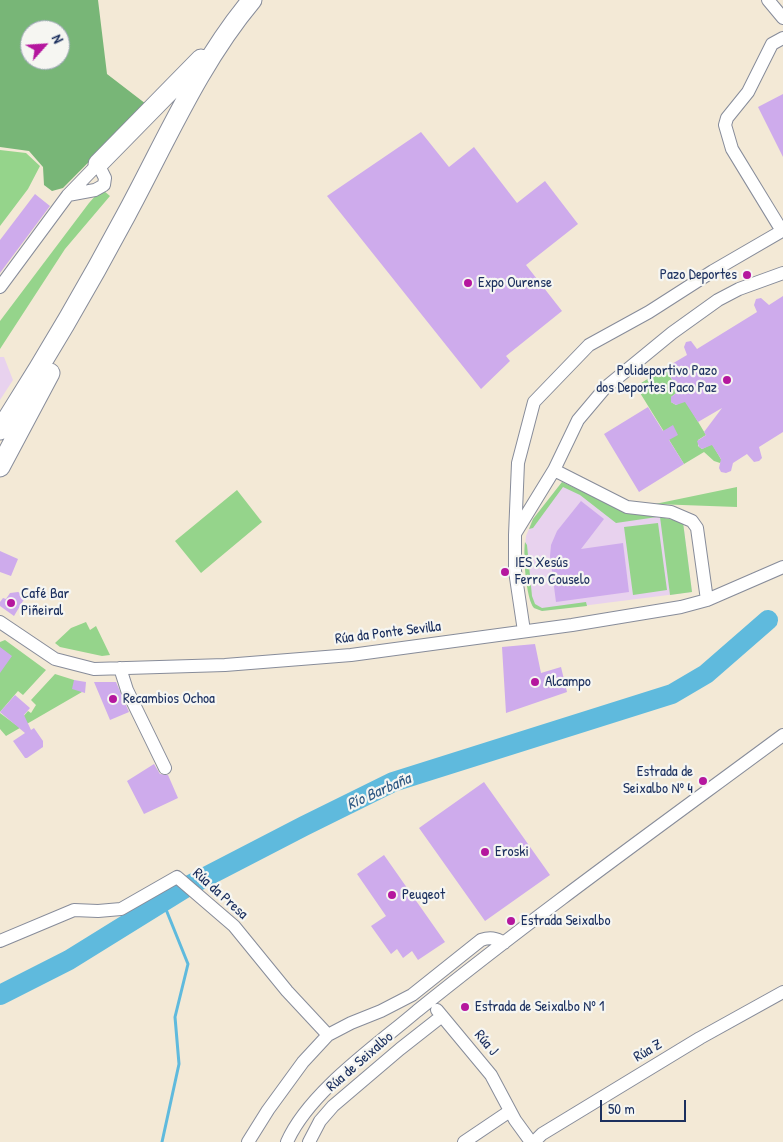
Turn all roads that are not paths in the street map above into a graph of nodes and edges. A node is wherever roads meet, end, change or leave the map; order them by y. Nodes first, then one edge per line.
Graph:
1 (252, 0) edge
2 (768, 0) edge
3 (783, 18) edge
4 (233, 26) junction
5 (783, 38) edge
6 (98, 164) junction
7 (68, 195) junction
8 (126, 216) junction
9 (782, 232) edge
10 (783, 273) edge
11 (0, 287) edge
12 (0, 430) edge
13 (0, 467) edge
14 (554, 470) junction
15 (515, 534) junction
16 (783, 567) edge
17 (708, 600) junction
18 (0, 622) edge
19 (524, 631) junction
20 (120, 668) junction
21 (783, 735) edge
22 (165, 768) dead end
23 (0, 941) edge
24 (504, 943) junction
25 (783, 992) edge
26 (430, 1001) junction
27 (442, 1016) junction
28 (328, 1035) junction
29 (510, 1110) junction
30 (248, 1142) edge
31 (287, 1142) edge
32 (309, 1142) edge
33 (464, 1142) edge
34 (532, 1142) edge

1 - 4 highway
2 - 3 street
4 - 6 highway
4 - 8 highway
5 - 9 street
6 - 7 street
6 - 7 street
7 - 11 street
8 - 12 highway
8 - 13 highway
9 - 15 street
10 - 14 street
14 - 15 street
14 - 17 street
15 - 19 street
16 - 17 street, Rúa da Ponte Sevilla
17 - 19 street, Rúa da Ponte Sevilla
18 - 20 street, Rúa da Ponte Sevilla
19 - 20 street, Rúa da Ponte Sevilla
20 - 22 street
21 - 24 street
23 - 28 street, Rúa da Presa
24 - 26 street
24 - 28 street
25 - 34 street, Rúa Z
26 - 27 street, Rúa J
26 - 31 street
27 - 29 street, Rúa J
27 - 32 street, Rúa de Seixalbo
28 - 30 street
29 - 33 street
29 - 34 street, Rúa J

